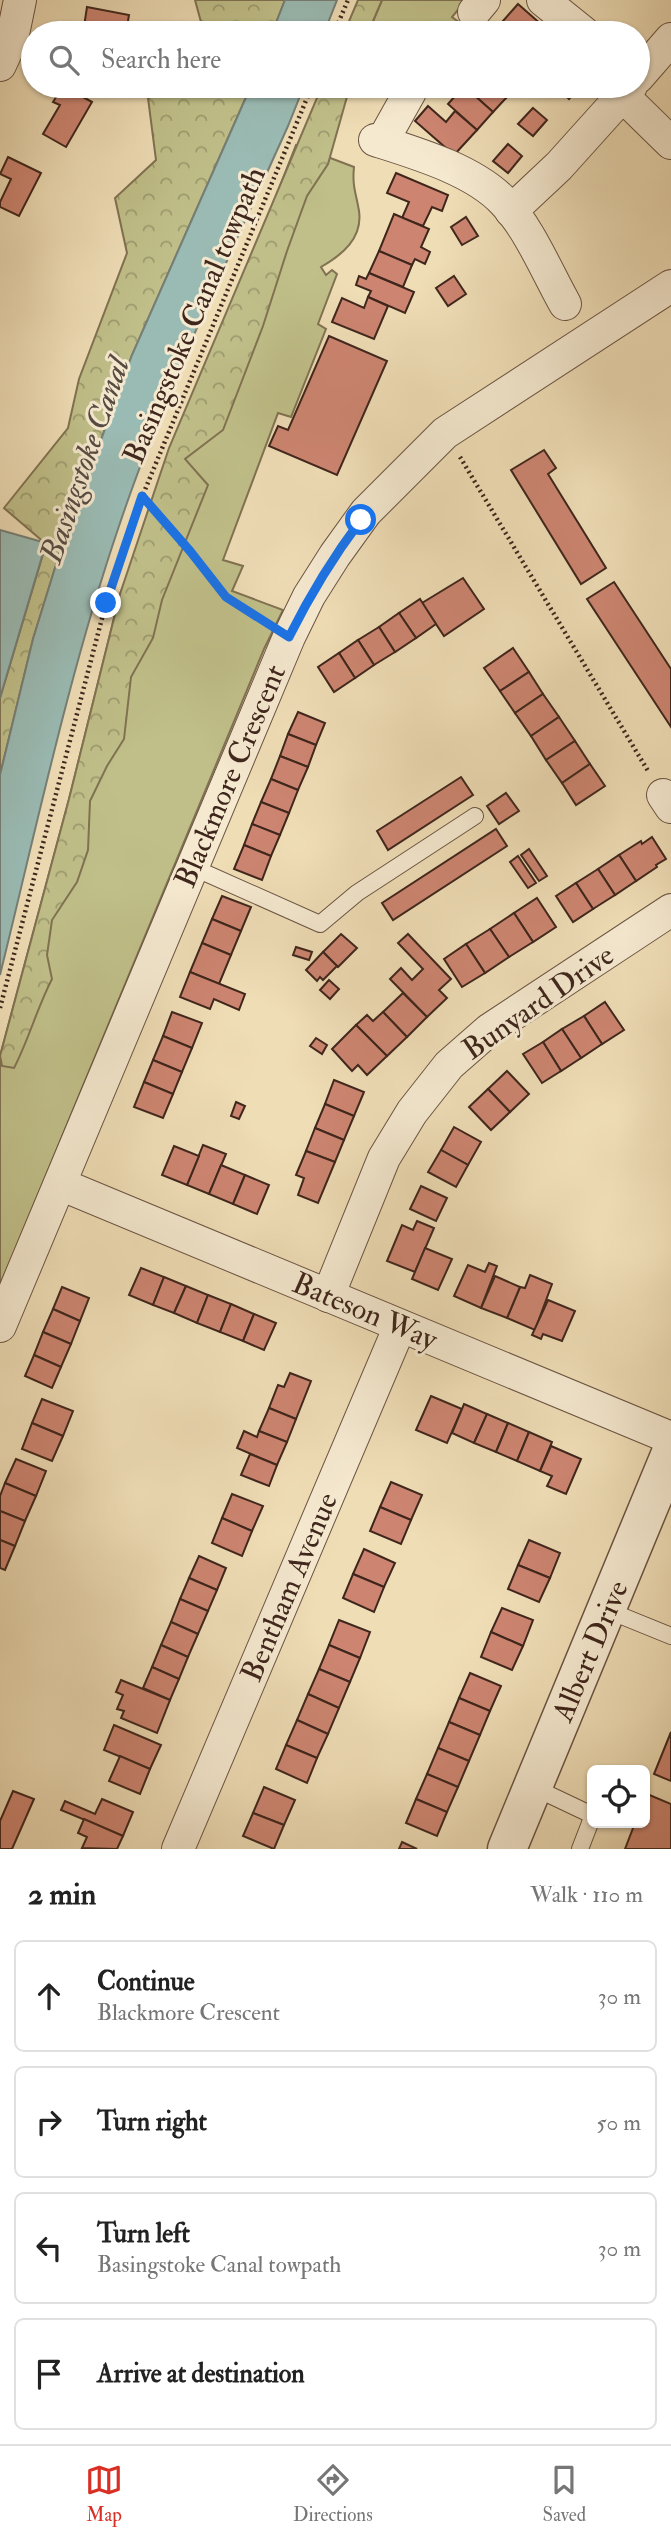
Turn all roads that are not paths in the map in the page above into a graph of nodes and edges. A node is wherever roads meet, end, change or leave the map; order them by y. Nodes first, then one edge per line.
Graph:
1 (20, 0) edge
2 (543, 0) edge
3 (569, 21) edge
4 (671, 39) edge
5 (650, 63) edge
6 (0, 65) edge
7 (406, 98) edge
8 (620, 98) edge
9 (644, 98) edge
10 (671, 143) edge
11 (511, 211) junction
12 (671, 286) edge
13 (565, 304) dead end
14 (475, 816) dead end
15 (192, 867) junction
16 (671, 910) edge
17 (60, 1184) junction
18 (328, 1296) junction
19 (0, 1325) edge
20 (400, 1326) junction
21 (671, 1438) edge
22 (671, 1453) edge
23 (607, 1610) junction
24 (671, 1636) edge
25 (533, 1787) junction
26 (587, 1814) edge
27 (588, 1828) edge
28 (178, 1849) edge
29 (507, 1849) edge
30 (580, 1849) edge

1 - 6 street
2 - 3 street
4 - 5 street
7 - 11 street
8 - 11 street
9 - 10 street
11 - 13 street
12 - 15 street, Blackmore Crescent
14 - 15 lane
15 - 17 street, Blackmore Crescent
16 - 18 street, Bunyard Drive
17 - 18 street, Bateson Way
17 - 19 street, Blackmore Crescent
18 - 20 street, Bateson Way
20 - 21 street, Bateson Way
20 - 28 street, Bentham Avenue
22 - 23 street, Albert Drive
23 - 24 lane
23 - 25 street, Albert Drive
25 - 26 lane
25 - 29 street, Albert Drive
27 - 30 lane

